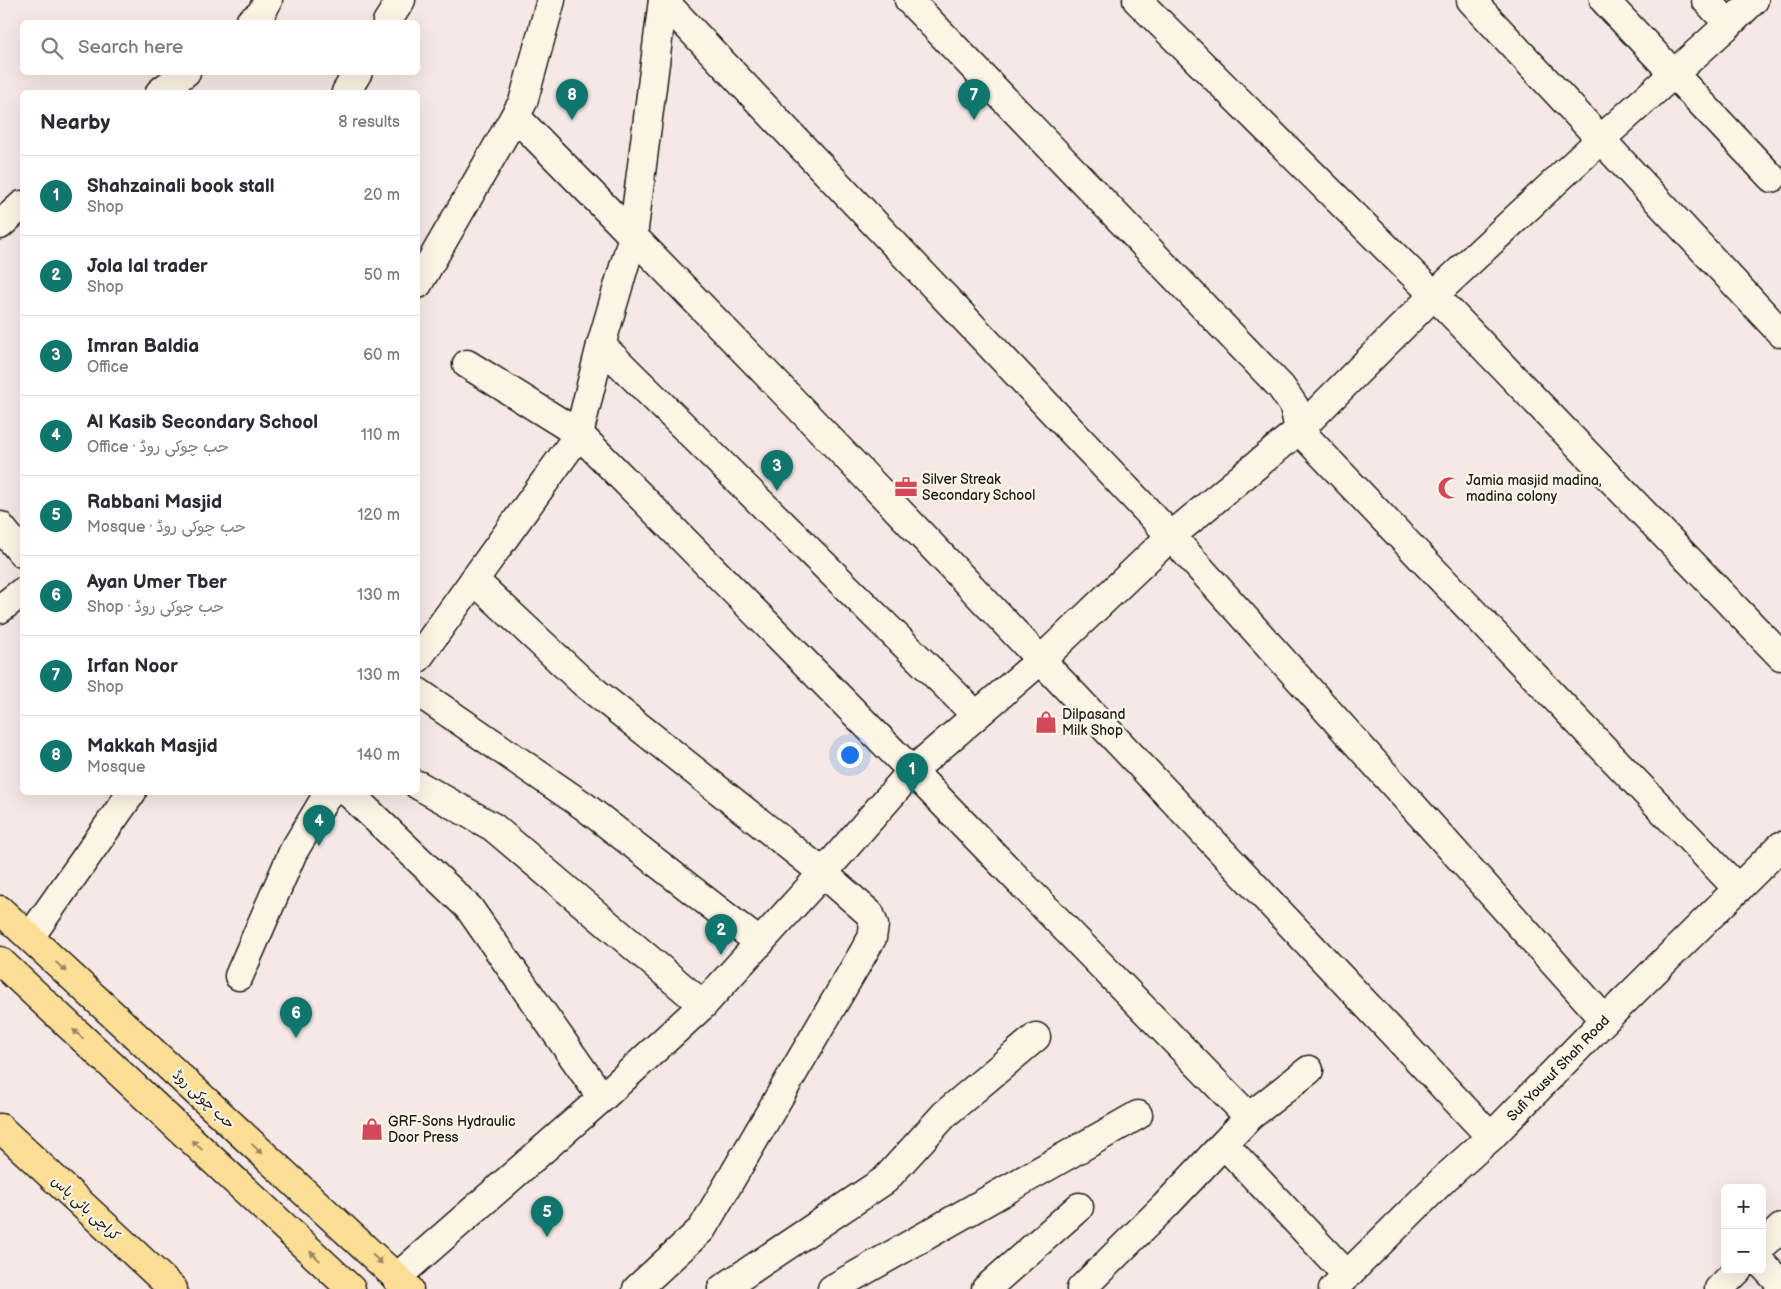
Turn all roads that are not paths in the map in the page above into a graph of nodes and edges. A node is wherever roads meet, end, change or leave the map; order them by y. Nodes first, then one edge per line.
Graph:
1 (268, 0) edge
2 (401, 0) edge
3 (550, 0) edge
4 (663, 0) edge
5 (909, 0) edge
6 (1137, 0) edge
7 (1471, 0) edge
8 (1604, 0) edge
9 (1706, 0) edge
10 (1754, 0) edge
11 (253, 20) edge
12 (389, 20) edge
13 (1729, 24) junction
14 (1674, 74) junction
15 (182, 75) edge
16 (356, 75) edge
17 (163, 90) edge
18 (347, 90) edge
19 (515, 116) junction
20 (1601, 139) junction
21 (1772, 178) dead end
22 (20, 207) edge
23 (0, 225) edge
24 (633, 236) junction
25 (420, 281) edge
26 (1434, 295) junction
27 (1781, 333) edge
28 (600, 345) junction
29 (468, 364) dead end
30 (1300, 430) junction
31 (579, 434) junction
32 (0, 526) edge
33 (1171, 536) junction
34 (20, 551) edge
35 (474, 580) junction
36 (20, 594) edge
37 (0, 609) edge
38 (420, 655) edge
39 (1781, 656) edge
40 (1042, 659) junction
41 (420, 693) edge
42 (976, 715) junction
43 (912, 770) junction
44 (420, 786) edge
45 (130, 795) edge
46 (327, 795) edge
47 (351, 795) edge
48 (1781, 846) edge
49 (823, 873) junction
50 (1738, 889) junction
51 (0, 910) edge
52 (30, 937) junction
53 (760, 943) junction
54 (0, 961) edge
55 (240, 976) dead end
56 (703, 1005) junction
57 (1605, 1020) junction
58 (1036, 1037) dead end
59 (1309, 1070) dead end
60 (602, 1098) junction
61 (1138, 1115) dead end
62 (1249, 1118) junction
63 (0, 1128) edge
64 (1491, 1136) junction
65 (1224, 1144) junction
66 (1079, 1207) dead end
67 (1781, 1228) edge
68 (1766, 1242) edge
69 (1766, 1268) edge
70 (1734, 1274) edge
71 (1340, 1282) edge
72 (403, 1283) edge
73 (1781, 1284) edge
74 (173, 1289) edge
75 (351, 1289) edge
76 (637, 1289) edge
77 (722, 1289) edge
78 (832, 1289) edge
79 (986, 1289) edge
80 (1081, 1289) edge
81 (1719, 1289) edge

1 - 11 street
2 - 12 street
3 - 19 street
4 - 24 street
4 - 33 street
5 - 30 street
6 - 26 street
7 - 20 street
8 - 14 street
9 - 13 street
10 - 13 street
13 - 14 street
14 - 20 street
14 - 21 street
15 - 17 street
16 - 18 street
19 - 24 street
19 - 25 street
20 - 26 street
20 - 27 street
22 - 23 street
24 - 28 street
24 - 40 street
26 - 30 street
26 - 39 street
28 - 31 street
28 - 42 street
29 - 31 street
30 - 33 street
30 - 50 street
31 - 35 street
31 - 43 street
32 - 34 street
33 - 40 street
33 - 57 street
35 - 38 street
35 - 49 street
36 - 37 street
40 - 42 street
40 - 64 street
41 - 53 street
42 - 43 street
43 - 49 street
43 - 62 street
44 - 56 street
45 - 52 street
46 - 55 street
47 - 60 street
48 - 50 street, Sufi Yousuf Shah Road
49 - 53 street
49 - 76 street
50 - 57 street, Sufi Yousuf Shah Road
51 - 52 highway, حب چوکی روڈ
52 -> 72 highway, حب چوکی روڈ
53 - 56 street
75 -> 54 highway
56 - 60 street
57 - 64 street, Sufi Yousuf Shah Road
58 - 77 street
59 - 62 street
60 - 72 street
61 - 78 street
62 - 65 street
63 - 74 highway, کراچی بائی پاس
64 - 71 street, Sufi Yousuf Shah Road
65 - 71 street
65 - 80 street
66 - 79 street
67 - 68 street
69 - 73 street
70 - 81 street

